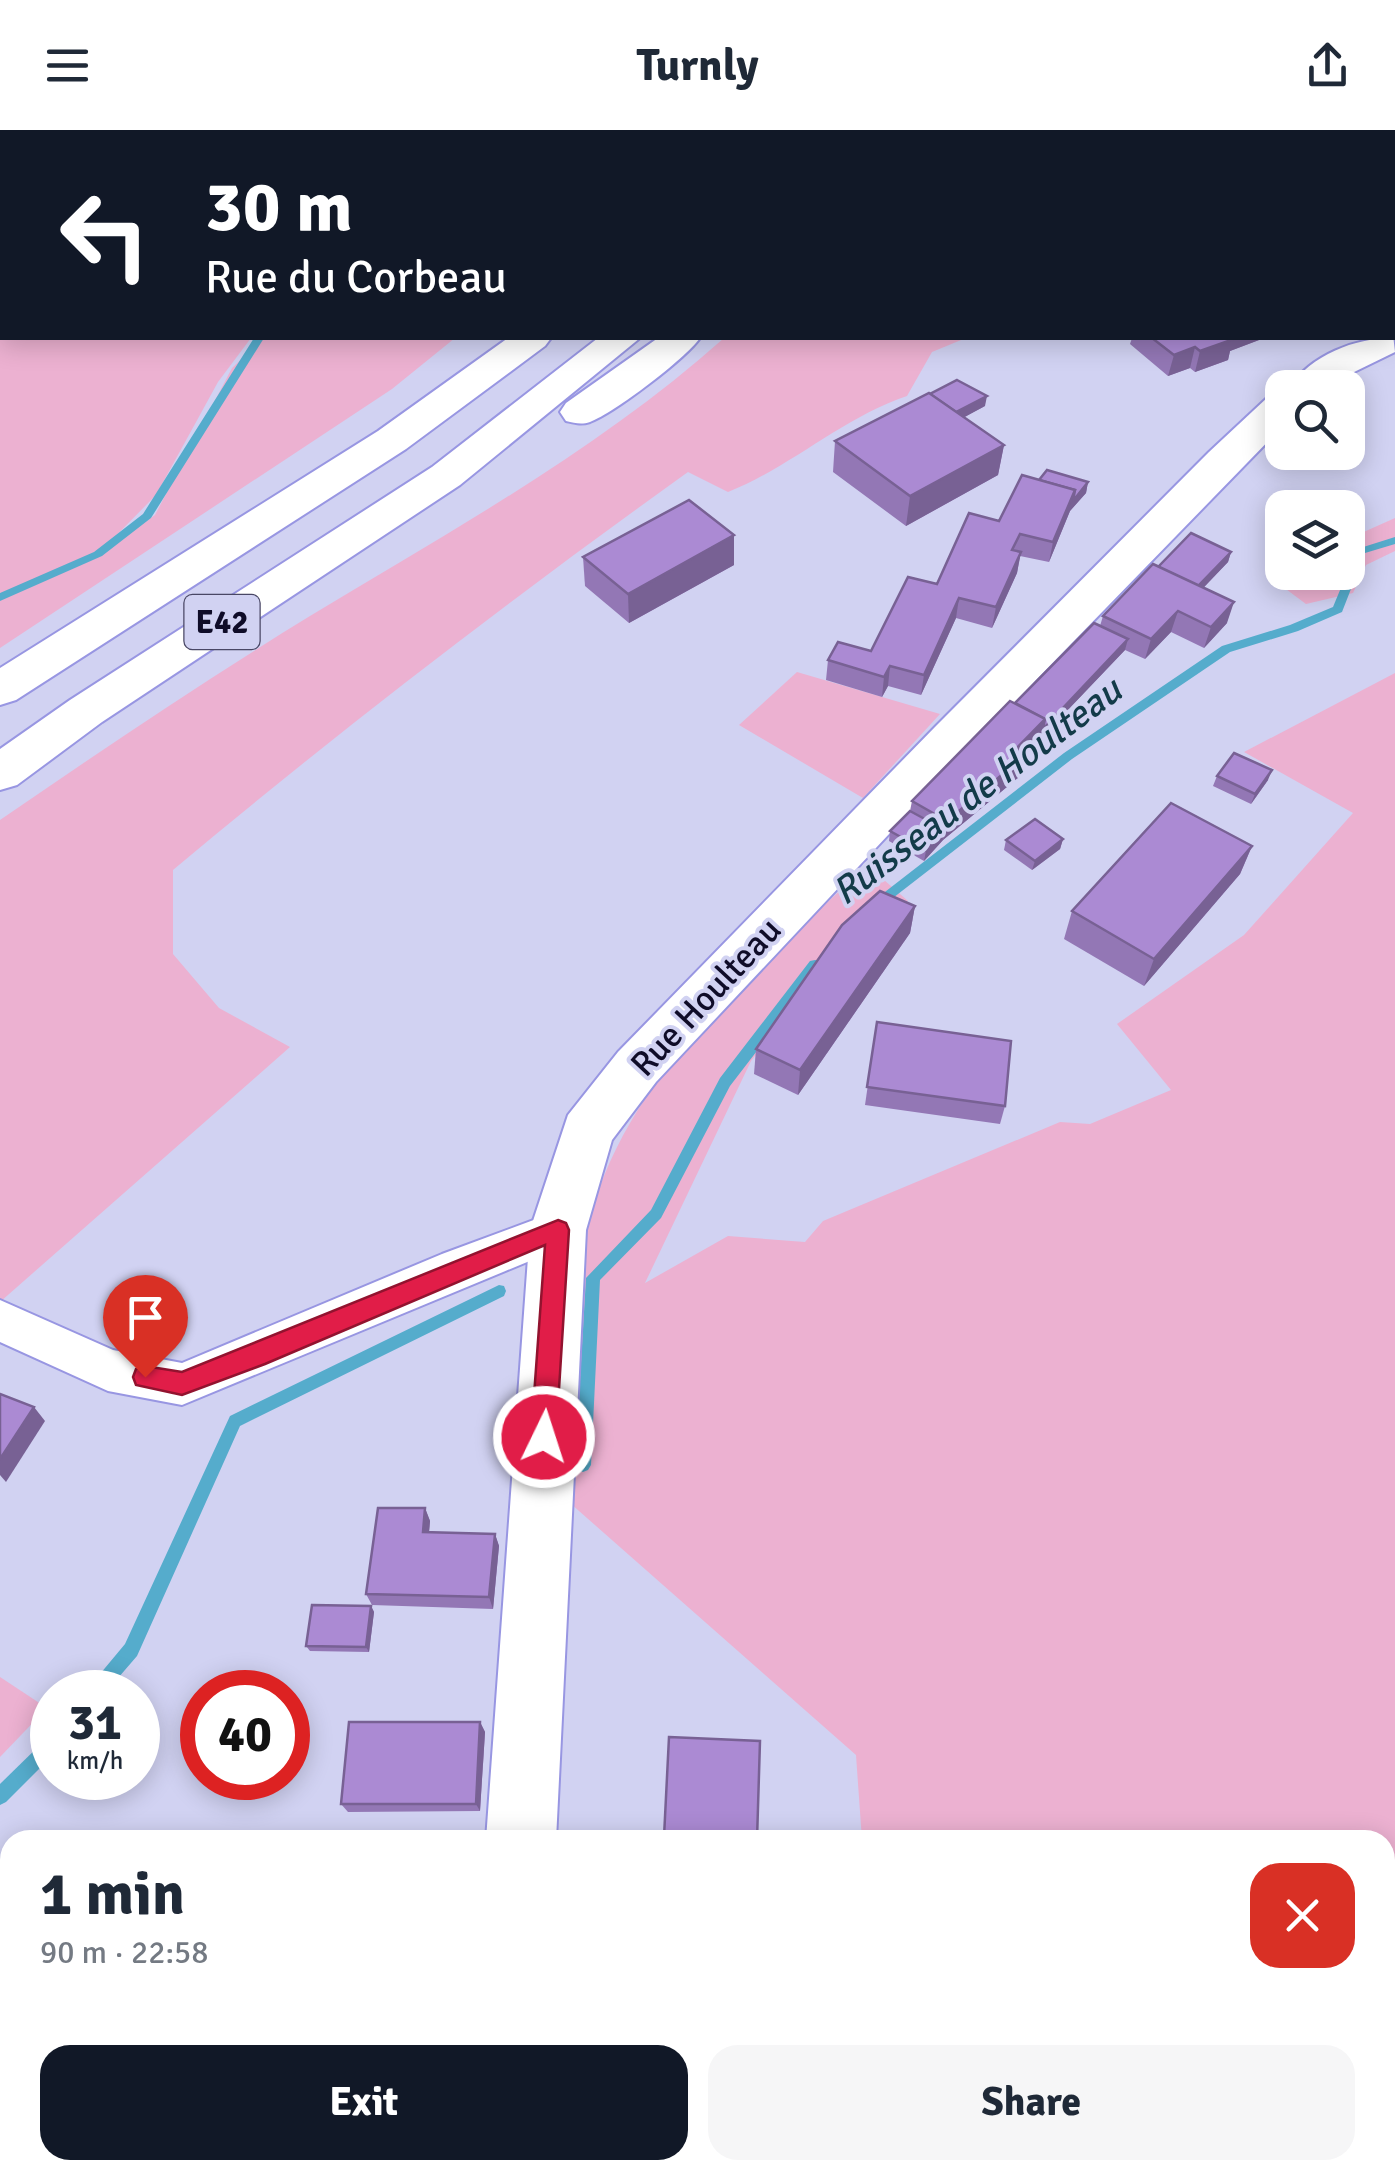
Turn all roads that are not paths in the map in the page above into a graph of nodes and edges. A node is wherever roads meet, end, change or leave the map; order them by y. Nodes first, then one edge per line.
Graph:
1 (527, 340) edge
2 (618, 340) edge
3 (679, 340) edge
4 (1389, 340) edge
5 (1331, 370) edge
6 (1265, 422) edge
7 (446, 476) junction
8 (0, 689) edge
9 (0, 773) edge
10 (558, 1230) junction
11 (0, 1320) edge
12 (523, 1830) edge

1 - 8 main road, E42
2 - 7 main road, E42
3 - 7 main road
4 - 5 main road
6 - 10 main road, Rue Houlteau
7 - 9 main road, E42
10 - 11 street
10 - 12 main road, Rue Houlteau

